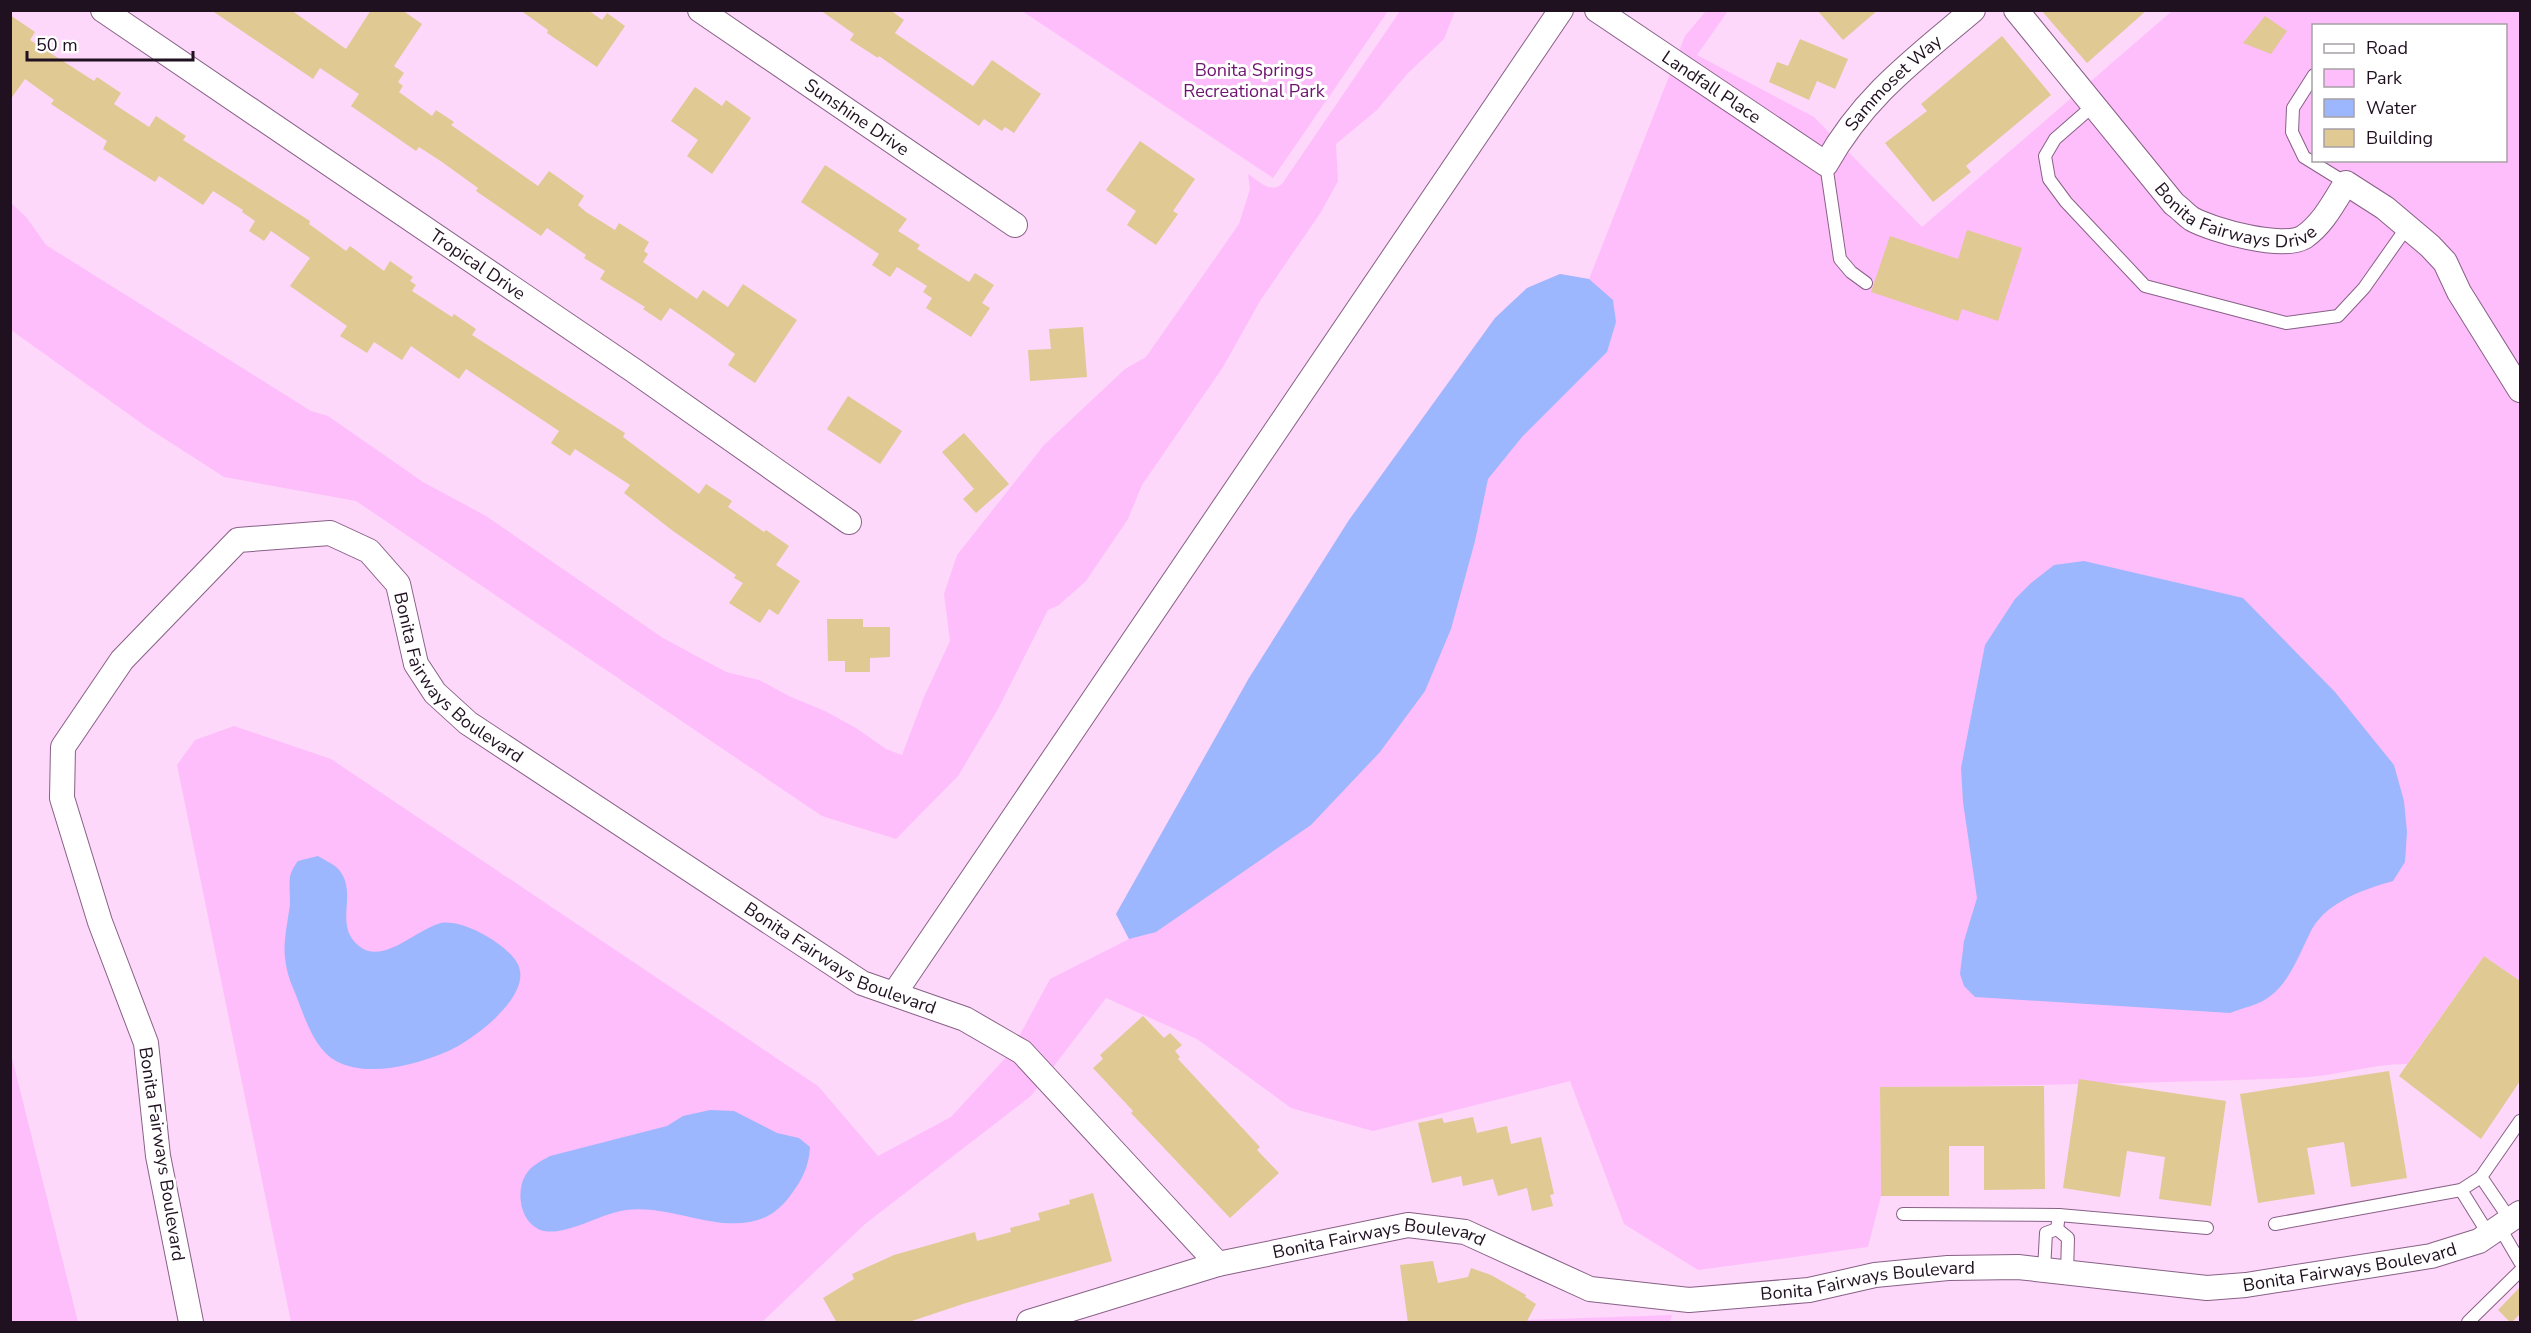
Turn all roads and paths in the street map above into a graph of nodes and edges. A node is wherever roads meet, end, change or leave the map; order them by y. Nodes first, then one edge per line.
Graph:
1 (103, 10) edge
2 (700, 10) edge
3 (1561, 10) edge
4 (1597, 10) edge
5 (1973, 10) edge
6 (2016, 10) edge
7 (2312, 77) edge
8 (2094, 105) junction
9 (2312, 162) edge
10 (2312, 162) edge
11 (1826, 165) junction
12 (2346, 183) junction
13 (1015, 225) dead end
14 (2407, 227) junction
15 (1866, 284) dead end
16 (2520, 390) edge
17 (849, 522) dead end
18 (894, 994) junction
19 (2520, 1121) edge
20 (2481, 1177) junction
21 (2461, 1190) junction
22 (1903, 1214) dead end
23 (2059, 1215) junction
24 (2275, 1224) dead end
25 (2505, 1224) edge
26 (2207, 1228) dead end
27 (2057, 1229) junction
28 (2520, 1262) edge
29 (1218, 1264) junction
30 (2055, 1271) junction
31 (2520, 1271) edge
32 (191, 1323) edge
33 (1029, 1323) edge
34 (2468, 1323) edge

1 - 17 street, Tropical Drive
2 - 13 street, Sunshine Drive
3 - 18 street
4 - 11 street, Landfall Place
5 - 11 street, Sammoset Way
6 - 8 street, Bonita Fairways Drive
7 - 10 lane
8 - 12 street, Bonita Fairways Drive
8 - 14 lane
9 - 12 lane
11 - 15 lane
12 - 14 street
14 - 16 street
18 - 29 street, Bonita Fairways Boulevard
18 - 32 street, Bonita Fairways Boulevard
19 - 20 lane
20 - 21 lane
20 - 25 lane
21 - 24 lane
21 - 25 lane
22 - 23 lane
23 - 26 lane
23 - 27 lane
25 - 28 lane
25 - 30 street, Bonita Fairways Boulevard
27 - 30 lane
27 - 30 lane
29 - 30 street, Bonita Fairways Boulevard
29 - 33 street, Bonita Fairways Boulevard
31 - 34 lane

